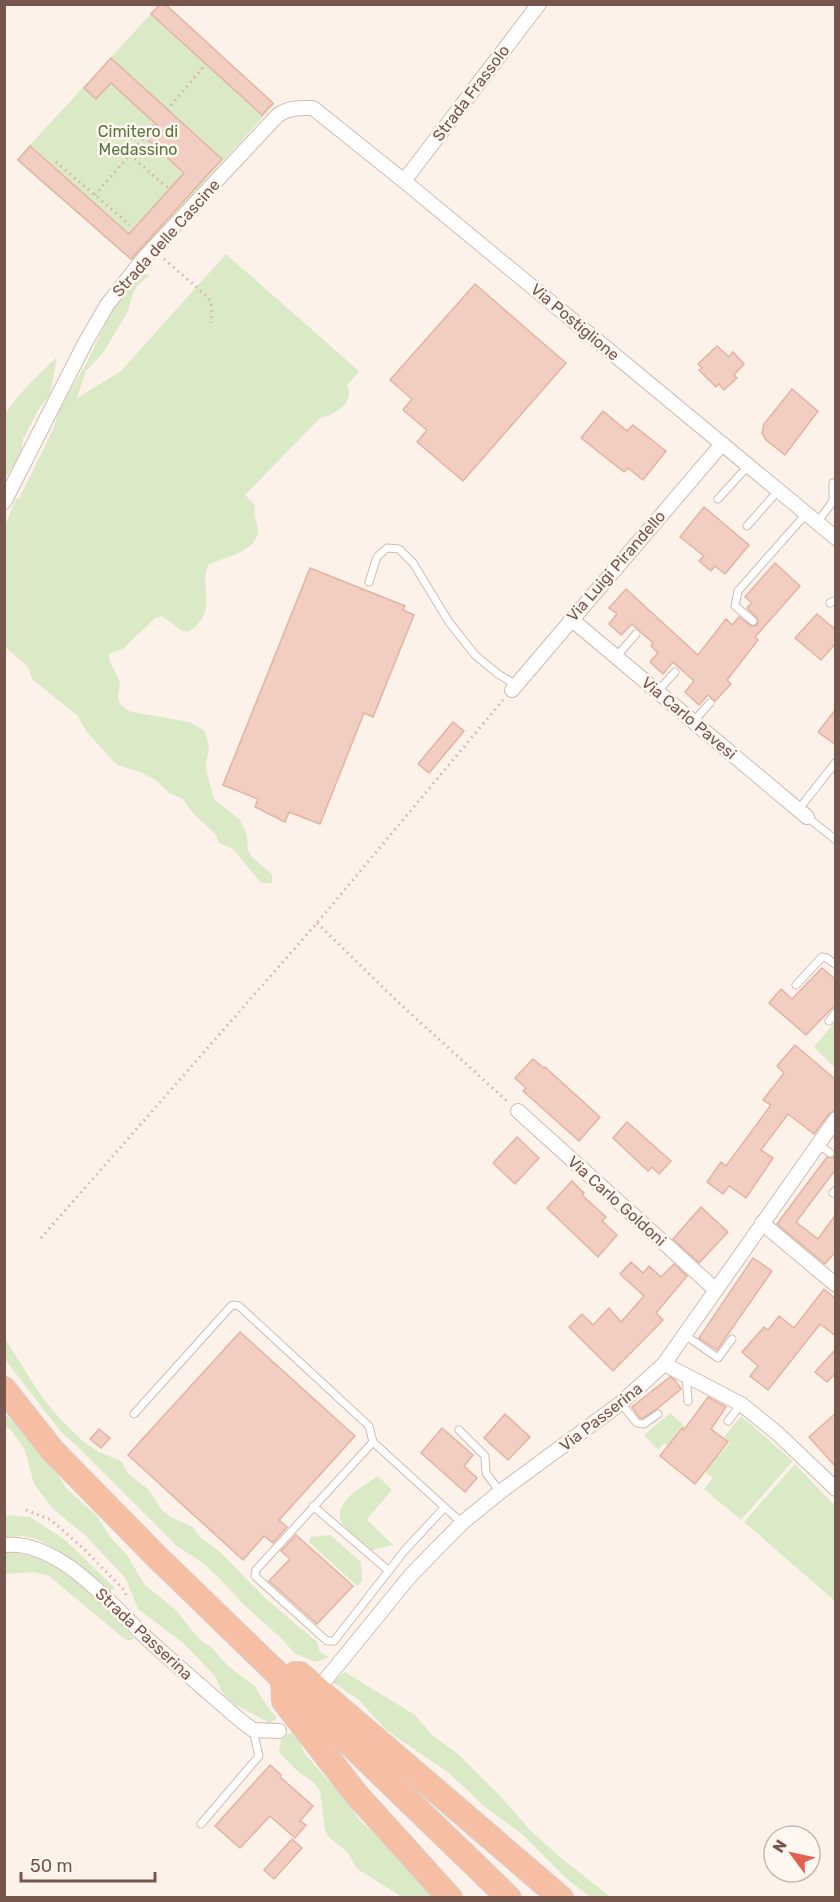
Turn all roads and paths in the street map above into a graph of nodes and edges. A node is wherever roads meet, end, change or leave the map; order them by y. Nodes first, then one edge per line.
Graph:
1 (539, 4) edge
2 (206, 64) dead end
3 (312, 108) joint
4 (167, 110) dead end
5 (156, 124) dead end
6 (130, 155) junction
7 (56, 162) dead end
8 (404, 181) junction
9 (169, 189) dead end
10 (95, 195) junction
11 (130, 225) dead end
12 (153, 249) junction
13 (211, 323) dead end
14 (722, 444) junction
15 (748, 466) junction
16 (833, 483) dead end
17 (778, 491) junction
18 (718, 500) dead end
19 (4, 502) edge
20 (806, 514) junction
21 (817, 523) junction
22 (747, 526) dead end
23 (836, 538) edge
24 (369, 582) dead end
25 (571, 619) junction
26 (753, 621) dead end
27 (636, 634) dead end
28 (616, 657) junction
29 (675, 672) dead end
30 (514, 687) junction
31 (657, 692) junction
32 (710, 703) dead end
33 (693, 722) junction
34 (836, 762) edge
35 (802, 813) junction
36 (836, 840) edge
37 (317, 923) junction
38 (836, 965) edge
39 (795, 986) dead end
40 (836, 1012) edge
41 (828, 1020) dead end
42 (518, 1111) joint
43 (833, 1127) edge
44 (818, 1143) junction
45 (830, 1153) dead end
46 (762, 1223) junction
47 (41, 1238) dead end
48 (836, 1285) edge
49 (716, 1290) junction
50 (685, 1335) junction
51 (732, 1339) dead end
52 (664, 1364) junction
53 (686, 1375) junction
54 (4, 1389) edge
55 (688, 1401) dead end
56 (621, 1403) junction
57 (741, 1404) junction
58 (134, 1414) dead end
59 (658, 1414) dead end
60 (728, 1421) dead end
61 (459, 1430) dead end
62 (373, 1442) junction
63 (836, 1489) edge
64 (500, 1492) junction
65 (313, 1506) junction
66 (444, 1508) junction
67 (26, 1510) dead end
68 (462, 1522) junction
69 (4, 1545) edge
70 (389, 1570) junction
71 (130, 1623) junction
72 (279, 1675) junction
73 (327, 1678) dead end
74 (253, 1730) junction
75 (279, 1731) dead end
76 (201, 1824) dead end
77 (450, 1898) edge
78 (509, 1898) edge
79 (561, 1898) edge

1 - 8 street, Strada Frassolo
2 - 4 path
3 - 8 street, Via Postiglione
3 - 12 street, Strada delle Cascine
5 - 6 path
6 - 9 path
6 - 10 path
7 - 10 path
8 - 14 street, Via Postiglione
10 - 11 path
12 - 13 path
12 - 19 street, Strada delle Cascine
14 - 15 street, Via Postiglione
14 - 25 street, Via Luigi Pirandello
15 - 17 street, Via Postiglione
15 - 18 lane
16 - 21 lane
17 - 20 street, Via Postiglione
17 - 22 lane
20 - 21 street, Via Postiglione
20 - 26 lane
21 - 23 street, Via Postiglione
24 - 30 lane
25 - 28 street, Via Carlo Pavesi
25 - 30 street, Via Luigi Pirandello
27 - 28 lane
28 - 31 street, Via Carlo Pavesi
29 - 31 lane
30 - 37 path
31 - 33 street, Via Carlo Pavesi
32 - 33 lane
33 - 35 street, Via Carlo Pavesi
34 - 35 lane
35 - 36 lane
37 - 42 path
37 - 47 path
38 - 39 lane
40 - 41 lane
42 - 49 street, Via Carlo Goldoni
43 - 44 street, Via Passerina
44 - 45 lane
44 - 46 street, Via Passerina
46 - 48 street
46 - 49 street, Via Passerina
49 - 50 street, Via Passerina
50 - 51 lane
50 - 52 street, Via Passerina
52 - 53 street
52 - 56 street, Via Passerina
53 - 55 lane
53 - 57 street
54 - 72 highway
56 - 59 lane
56 - 64 street, Via Passerina
57 - 60 lane
57 - 63 street
58 - 62 lane
61 - 64 lane
62 - 65 lane
62 - 66 lane
64 - 68 street, Via Passerina
65 - 70 lane
65 - 70 lane
66 - 68 lane
66 - 70 lane
67 - 71 path
68 - 73 street, Via Passerina
69 - 71 street, Strada Passerina
71 - 74 street, Strada Passerina
72 - 77 highway
72 - 78 highway
72 - 79 highway
74 - 75 street
74 - 76 lane

